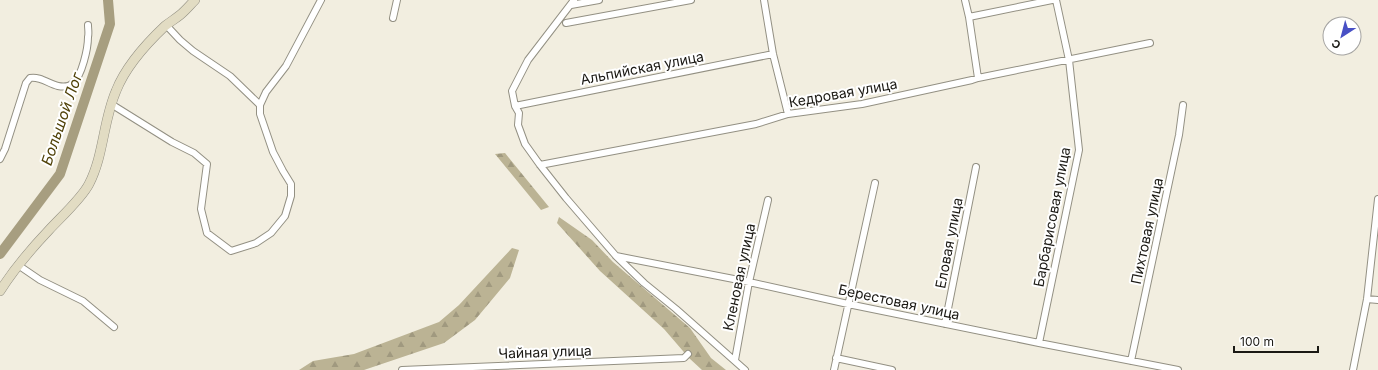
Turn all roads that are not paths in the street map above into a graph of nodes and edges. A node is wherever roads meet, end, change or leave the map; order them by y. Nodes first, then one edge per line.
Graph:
1 (195, 0) edge
2 (321, 0) edge
3 (398, 0) edge
4 (599, 0) edge
5 (691, 0) edge
6 (764, 0) edge
7 (965, 0) edge
8 (1052, 0) edge
9 (1056, 0) edge
10 (573, 3) edge
11 (969, 17) junction
12 (393, 18) dead end
13 (566, 23) dead end
14 (88, 25) dead end
15 (166, 25) junction
16 (1150, 43) dead end
17 (773, 54) junction
18 (1069, 60) junction
19 (978, 78) junction
20 (111, 104) junction
21 (260, 105) junction
22 (1183, 105) dead end
23 (515, 106) junction
24 (788, 114) junction
25 (0, 159) edge
26 (540, 165) junction
27 (976, 167) dead end
28 (875, 183) dead end
29 (1378, 199) edge
30 (768, 200) dead end
31 (1376, 248) edge
32 (616, 256) junction
33 (18, 265) junction
34 (749, 282) junction
35 (0, 291) edge
36 (1367, 299) junction
37 (1378, 300) edge
38 (848, 304) junction
39 (945, 324) junction
40 (114, 327) dead end
41 (1039, 343) junction
42 (688, 354) dead end
43 (836, 358) junction
44 (735, 360) junction
45 (1131, 361) junction
46 (470, 369) edge
47 (402, 370) edge
48 (745, 370) edge
49 (834, 370) edge
50 (892, 370) edge
51 (1178, 370) edge
52 (1353, 370) edge

1 - 15 street
2 - 21 street
3 - 12 street
4 - 10 street
5 - 13 street
6 - 17 street
7 - 11 street
8 - 11 street
9 - 18 street, Барбарисовая улица
10 - 23 street
11 - 19 street
14 - 25 street
15 - 20 street
15 - 21 street
16 - 18 street, Кедровая улица
17 - 23 street, Альпийская улица
17 - 24 street
18 - 19 street, Кедровая улица
18 - 41 street, Барбарисовая улица
19 - 24 street, Кедровая улица
20 - 21 street
20 - 33 street
22 - 45 street, Пихтовая улица
23 - 26 street
24 - 26 street, Кедровая улица
26 - 32 street
27 - 39 street, Еловая улица
28 - 38 street
29 - 31 street
30 - 34 street, Кленовая улица
31 - 36 street
32 - 34 street, Берестовая улица
32 - 44 street
33 - 35 street
33 - 40 street
34 - 38 street, Берестовая улица
34 - 44 street, Кленовая улица
36 - 37 street
36 - 52 street
38 - 39 street, Берестовая улица
38 - 43 street
39 - 41 street, Берестовая улица
41 - 45 street, Берестовая улица
42 - 46 street, Чайная улица
43 - 49 street
43 - 50 street
44 - 48 street
45 - 51 street, Берестовая улица
46 - 47 street, Чайная улица

